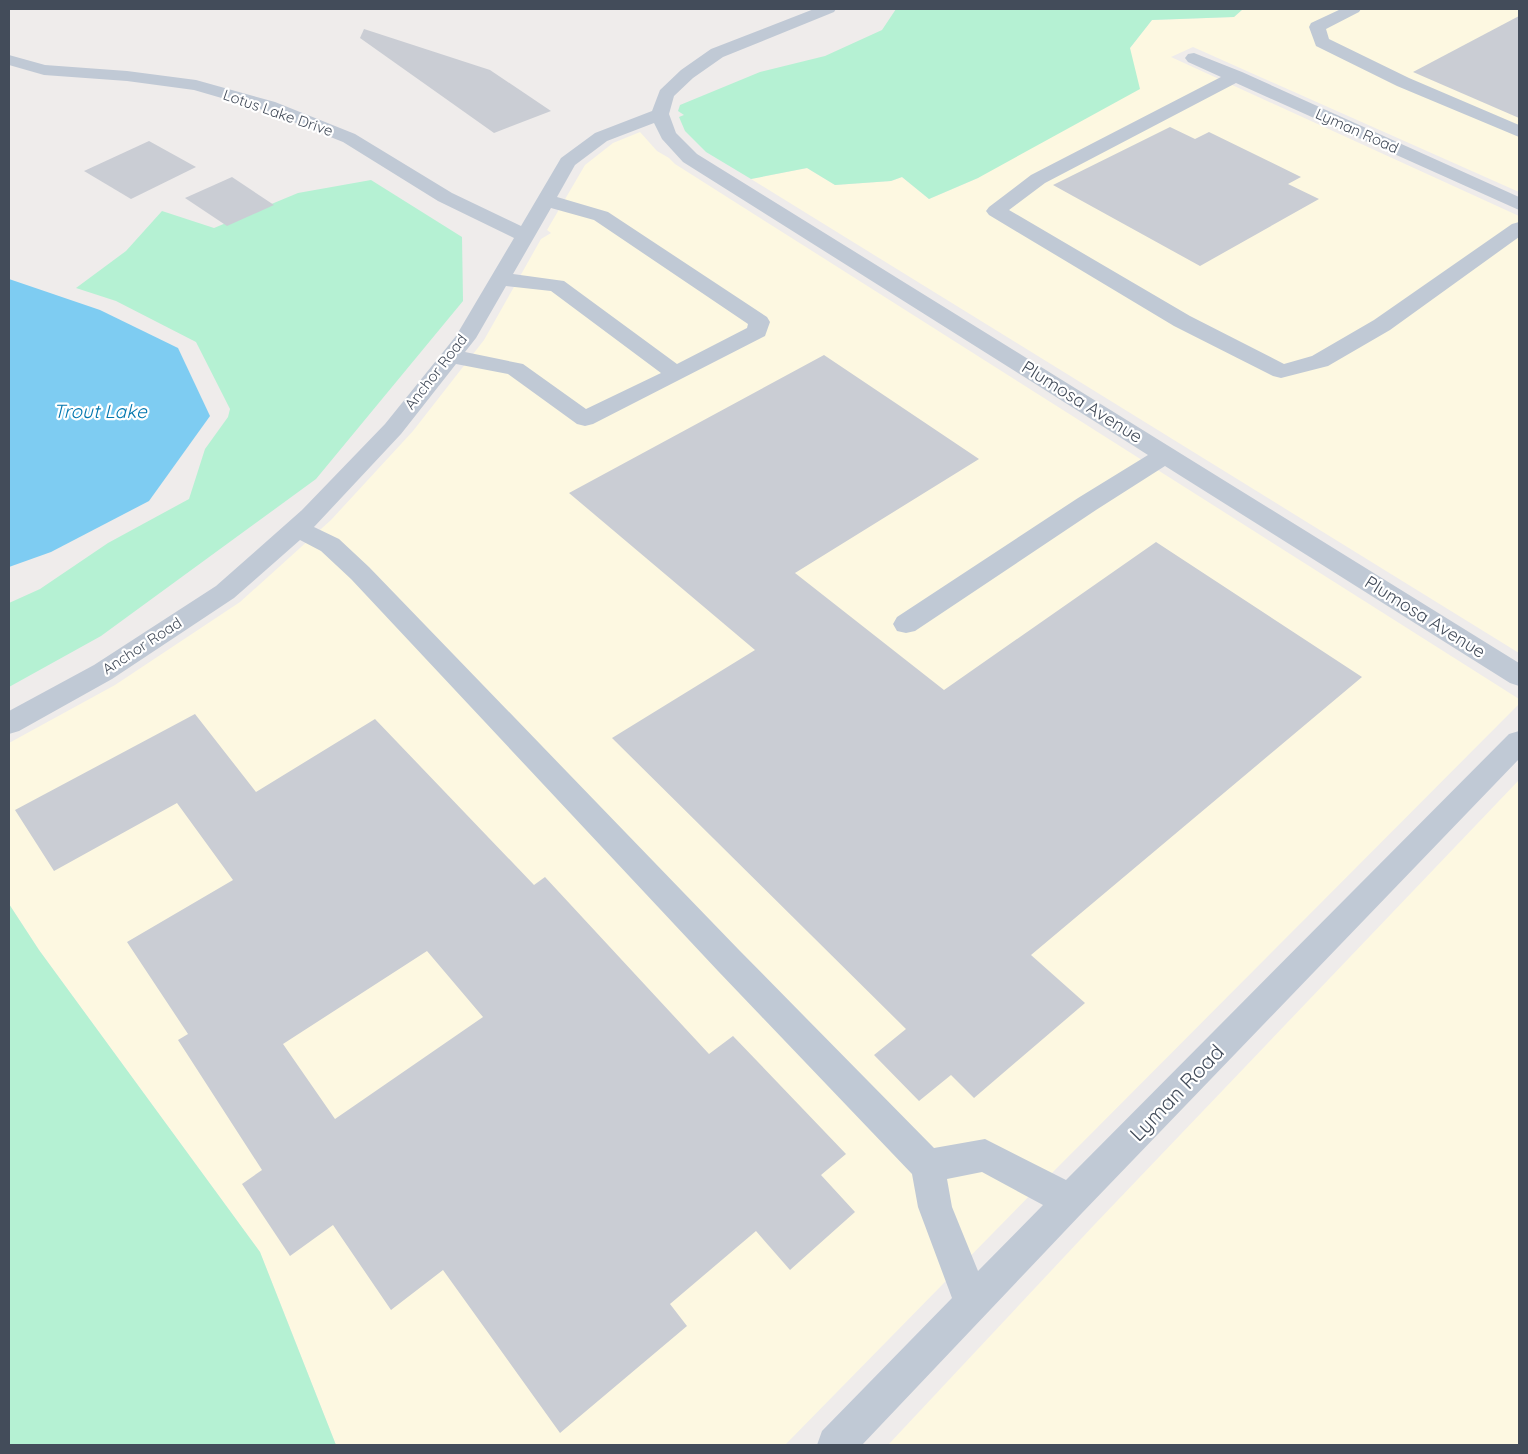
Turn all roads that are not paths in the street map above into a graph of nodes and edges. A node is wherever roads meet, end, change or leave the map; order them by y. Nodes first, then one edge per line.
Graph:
1 (828, 9) edge
2 (1353, 9) edge
3 (1194, 58) dead end
4 (9, 60) edge
5 (1236, 76) junction
6 (660, 114) junction
7 (1519, 132) edge
8 (1519, 186) edge
9 (545, 200) junction
10 (1511, 200) edge
11 (1519, 228) edge
12 (524, 235) junction
13 (499, 278) junction
14 (450, 356) junction
15 (676, 374) junction
16 (1167, 454) junction
17 (297, 528) junction
18 (906, 624) dead end
19 (1519, 676) edge
20 (9, 724) edge
21 (1519, 742) edge
22 (928, 1166) junction
23 (1070, 1202) junction
24 (972, 1303) junction
25 (836, 1445) edge

1 - 6 street
2 - 7 street
3 - 5 street, Lyman Road
4 - 12 street, Lotus Lake Drive
5 - 10 street, Lyman Road
5 - 11 street
6 - 9 street, Anchor Road
6 - 16 street, Plumosa Avenue
8 - 10 street
9 - 12 street, Anchor Road
9 - 15 street
12 - 13 street, Anchor Road
13 - 14 street, Anchor Road
13 - 15 street
14 - 15 street
14 - 17 street, Anchor Road
16 - 18 street
16 - 19 street, Plumosa Avenue
17 - 20 street, Anchor Road
17 - 22 street
21 - 23 street, Lyman Road
22 - 23 street
22 - 24 street
23 - 24 street, Lyman Road
24 - 25 street, Lyman Road

